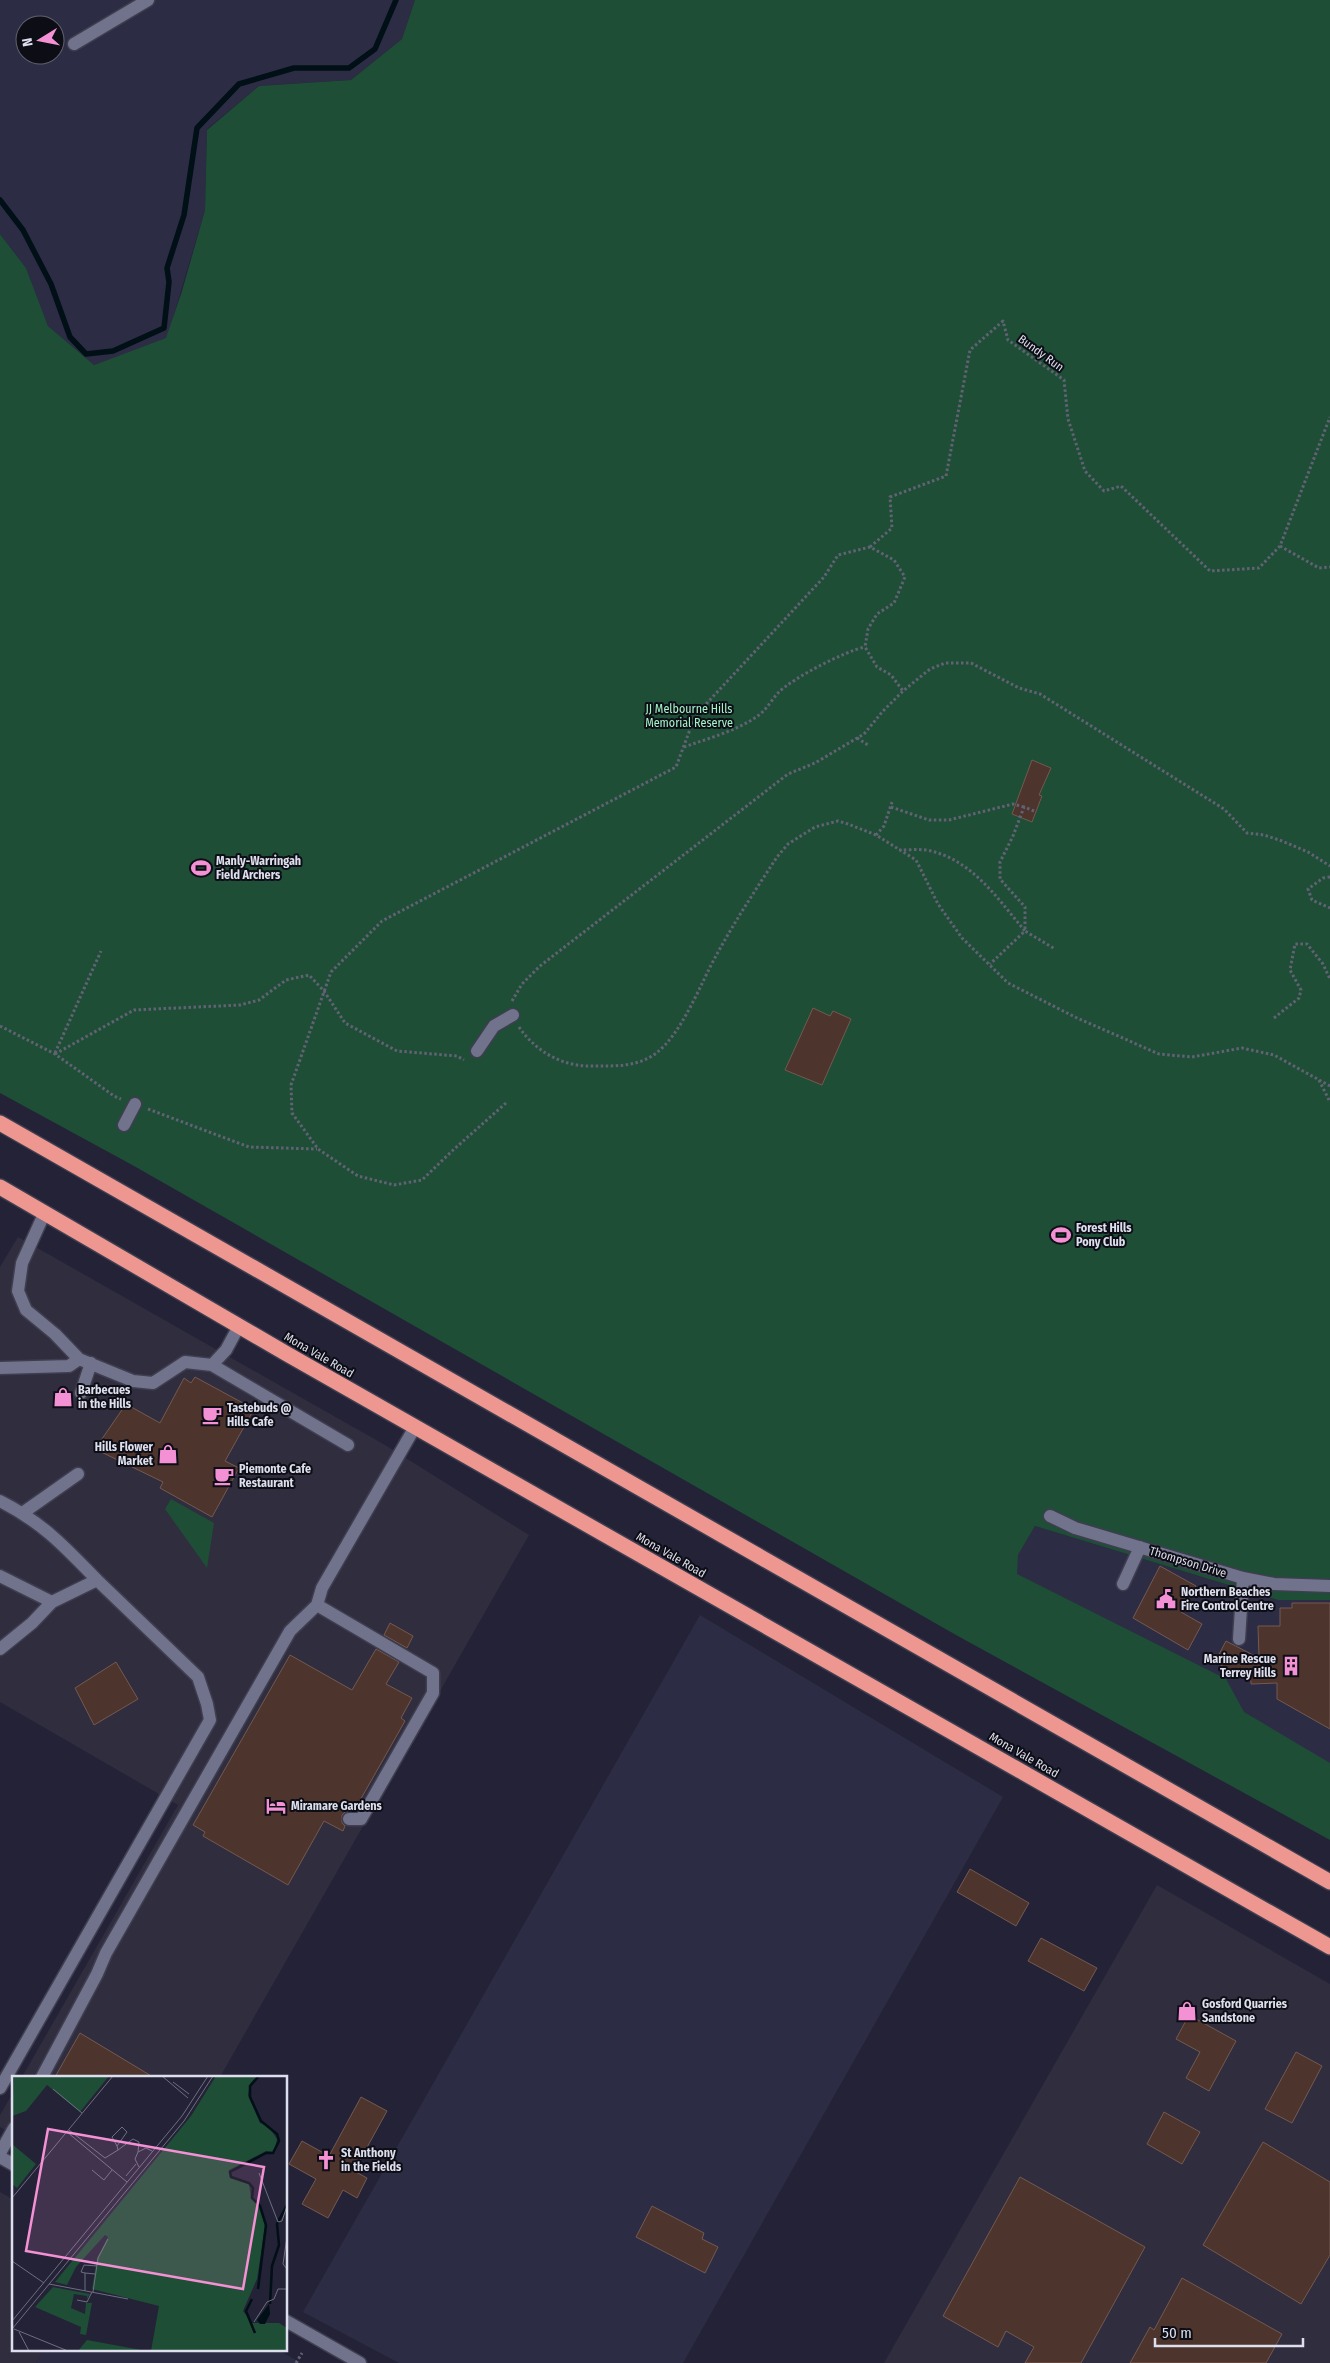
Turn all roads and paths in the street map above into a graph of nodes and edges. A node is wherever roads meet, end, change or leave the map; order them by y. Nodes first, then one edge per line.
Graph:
1 (148, 0) edge
2 (74, 44) dead end
3 (1330, 417) edge
4 (1280, 546) junction
5 (870, 547) junction
6 (1330, 567) edge
7 (865, 648) junction
8 (904, 691) junction
9 (857, 738) junction
10 (868, 745) dead end
11 (684, 747) junction
12 (1024, 807) junction
13 (1034, 811) dead end
14 (876, 835) junction
15 (898, 850) junction
16 (1330, 866) edge
17 (1330, 877) edge
18 (1330, 908) edge
19 (1025, 931) junction
20 (1055, 948) dead end
21 (101, 951) dead end
22 (990, 964) junction
23 (1330, 979) edge
24 (324, 991) junction
25 (513, 1015) junction
26 (1274, 1018) dead end
27 (0, 1026) edge
28 (477, 1050) dead end
29 (55, 1054) junction
30 (465, 1061) dead end
31 (1319, 1080) junction
32 (1330, 1086) edge
33 (1330, 1102) edge
34 (506, 1103) dead end
35 (135, 1104) junction
36 (0, 1123) edge
37 (124, 1125) dead end
38 (318, 1149) junction
39 (0, 1187) edge
40 (45, 1212) junction
41 (239, 1326) junction
42 (79, 1359) junction
43 (91, 1364) junction
44 (212, 1365) junction
45 (0, 1368) edge
46 (81, 1393) dead end
47 (415, 1427) junction
48 (348, 1445) dead end
49 (78, 1474) dead end
50 (0, 1502) edge
51 (24, 1512) junction
52 (1050, 1516) dead end
53 (1140, 1547) junction
54 (0, 1576) edge
55 (1243, 1578) junction
56 (97, 1580) junction
57 (1123, 1584) dead end
58 (1330, 1586) edge
59 (52, 1602) junction
60 (317, 1605) junction
61 (1239, 1639) dead end
62 (0, 1649) edge
63 (349, 1819) dead end
64 (1330, 1882) edge
65 (1330, 1947) edge
66 (43, 2076) edge
67 (0, 2088) edge
68 (12, 2132) edge
69 (0, 2153) edge
70 (0, 2157) edge
71 (12, 2164) edge
72 (288, 2322) edge
73 (302, 2353) dead end
74 (296, 2363) edge
75 (360, 2363) edge

1 - 2 street
3 - 4 path
4 - 5 path, Bundy Run
4 - 6 path
5 - 7 path
5 - 11 path
7 - 8 path
7 - 11 path
8 - 9 path
8 - 16 path
9 - 10 path
9 - 25 path
11 - 24 path
12 - 13 path
12 - 14 path
12 - 19 path
14 - 15 path
14 - 25 path
15 - 19 path
15 - 22 path
17 - 18 path
19 - 20 path
19 - 22 path
21 - 29 path
22 - 31 path
23 - 26 path
24 - 29 path
24 - 30 path
24 - 38 path
25 - 28 street
27 - 29 path
29 - 35 path
31 - 32 path
31 - 33 path
34 - 38 path
35 - 37 street
35 - 38 path
36 - 64 highway
39 - 40 highway, Mona Vale Road
40 - 41 highway, Mona Vale Road
40 - 42 street
41 - 44 street
41 - 47 highway, Mona Vale Road
42 - 43 street
42 - 45 street
43 - 44 street
43 - 46 street
44 - 48 street
47 - 60 street
47 - 65 highway, Mona Vale Road
49 - 51 street
50 - 51 street
51 - 56 street
52 - 53 street, Thompson Drive
53 - 55 street, Thompson Drive
53 - 57 street
54 - 59 street
55 - 58 street, Thompson Drive
55 - 61 street
56 - 59 street
56 - 67 street
59 - 62 street
60 - 63 street
60 - 66 street
68 - 69 street
70 - 71 street
72 - 75 street
73 - 74 path

